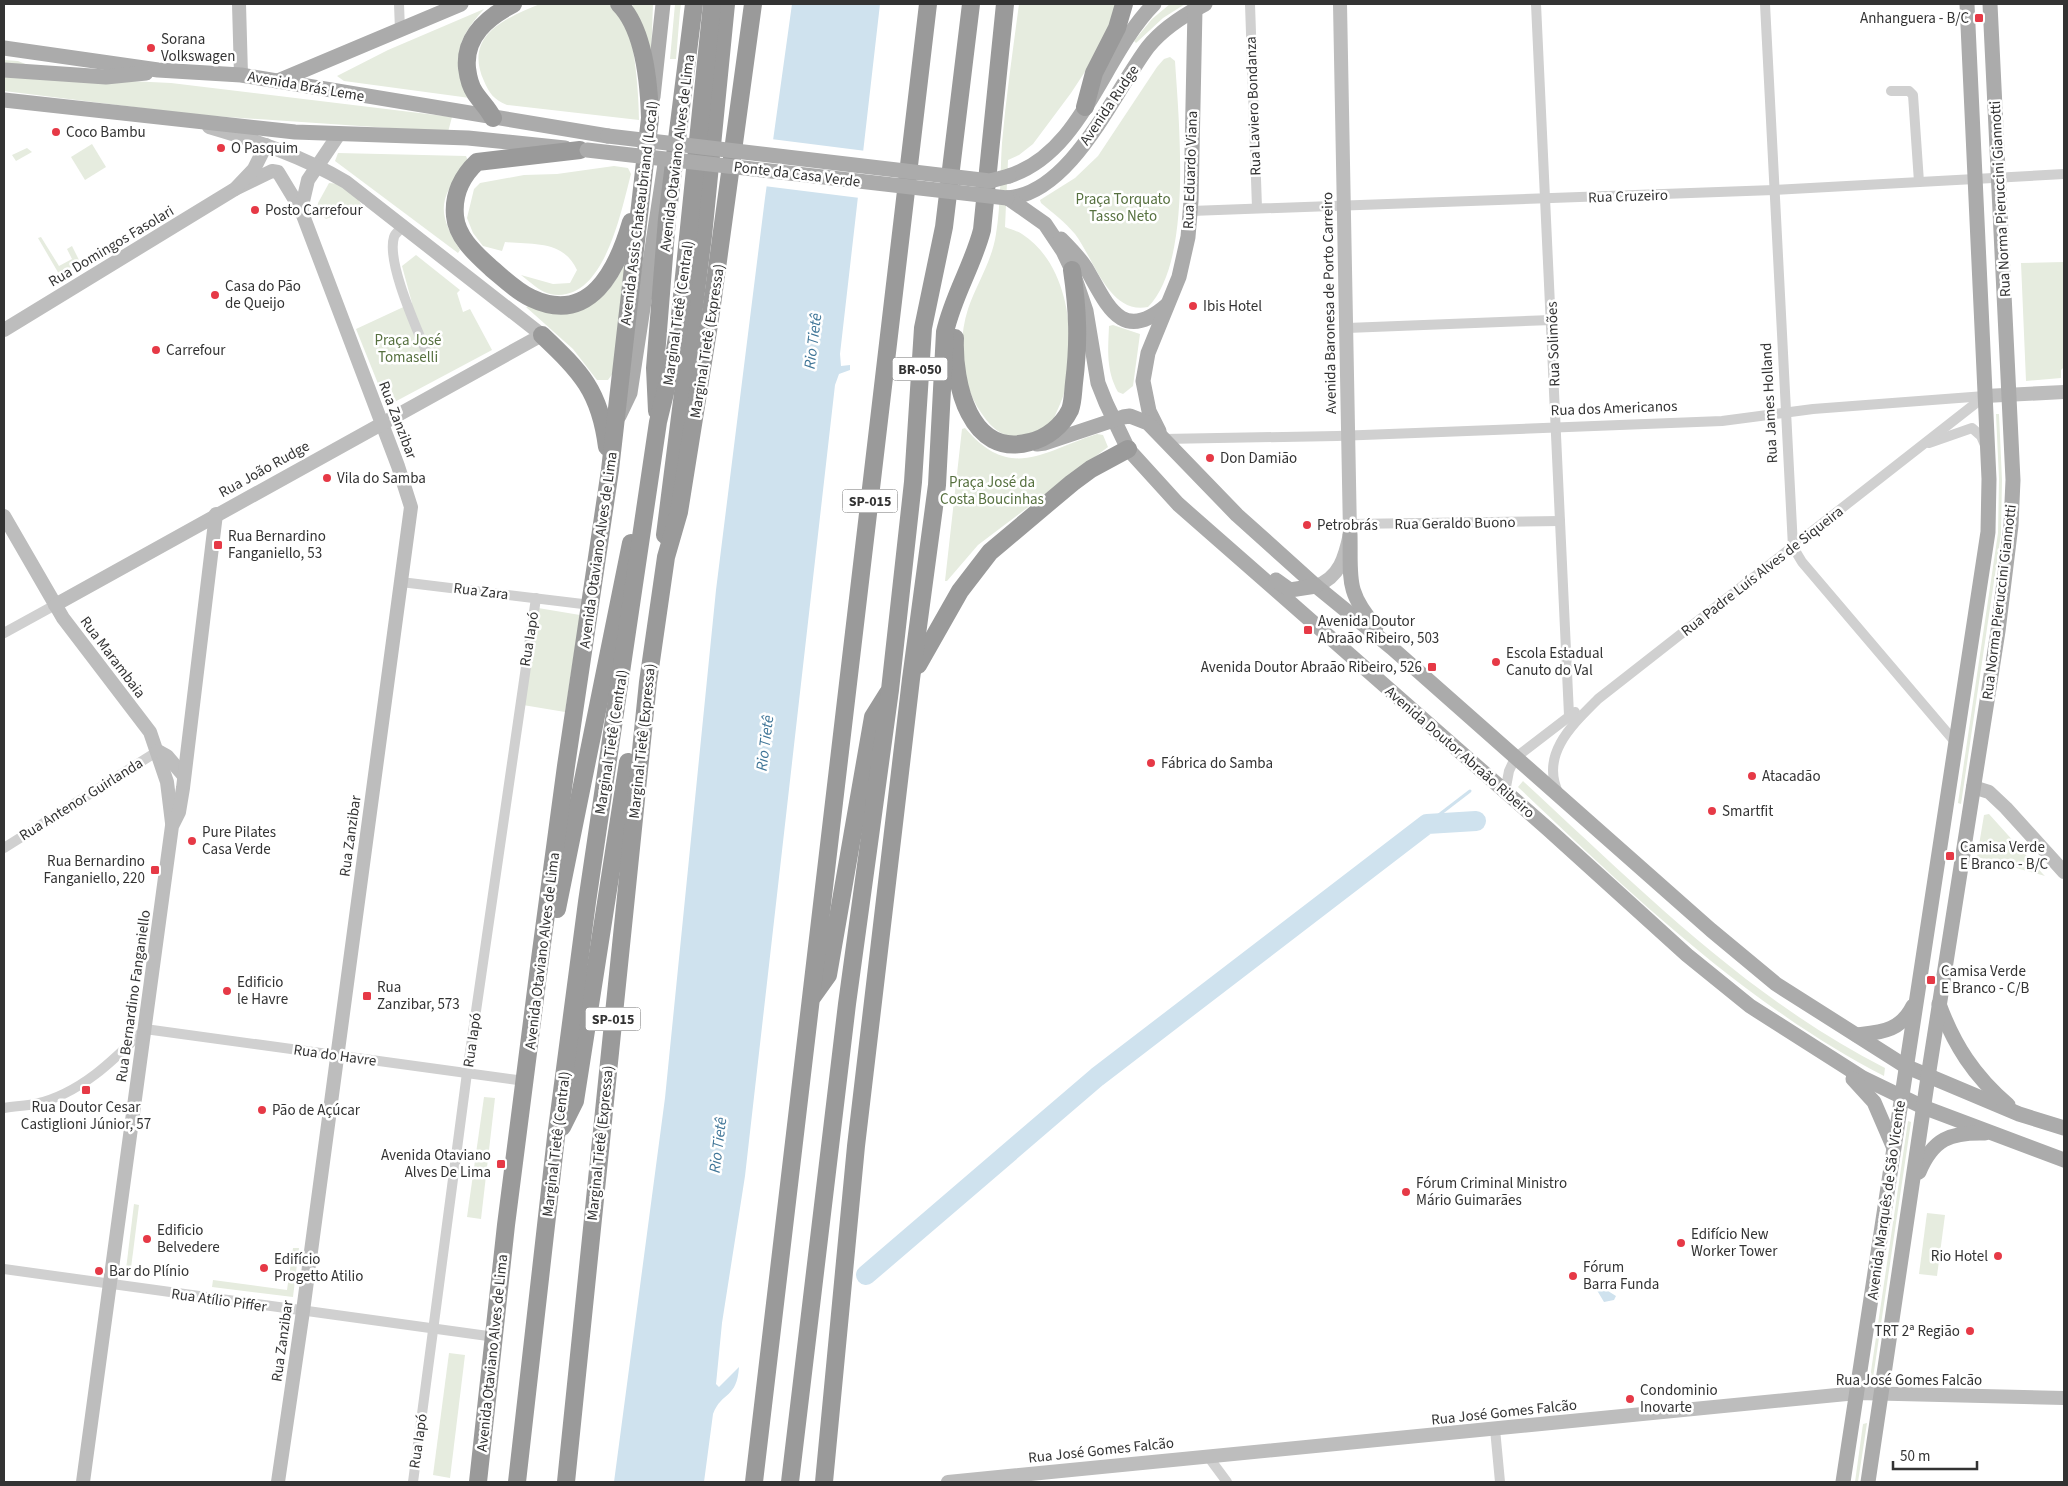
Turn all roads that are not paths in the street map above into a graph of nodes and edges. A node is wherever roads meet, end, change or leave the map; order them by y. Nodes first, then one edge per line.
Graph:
1 (239, 4) edge
2 (398, 4) edge
3 (461, 4) edge
4 (513, 4) edge
5 (619, 4) edge
6 (663, 4) edge
7 (686, 4) edge
8 (694, 4) edge
9 (712, 4) edge
10 (753, 4) edge
11 (928, 4) edge
12 (958, 4) edge
13 (971, 4) edge
14 (1005, 4) edge
15 (1124, 4) edge
16 (1154, 4) edge
17 (1250, 4) edge
18 (1340, 4) edge
19 (1536, 4) edge
20 (1764, 4) edge
21 (1967, 4) edge
22 (1990, 4) edge
23 (1200, 6) edge
24 (728, 9) edge
25 (400, 30) junction
26 (4, 48) edge
27 (966, 50) junction
28 (4, 70) edge
29 (158, 70) junction
30 (241, 75) junction
31 (277, 81) junction
32 (1892, 91) dead end
33 (4, 100) edge
34 (1085, 107) junction
35 (493, 118) junction
36 (650, 118) junction
37 (192, 122) junction
38 (339, 134) junction
39 (608, 136) joint
40 (266, 145) junction
41 (584, 150) junction
42 (317, 166) junction
43 (2064, 174) edge
44 (1009, 176) joint
45 (283, 177) joint
46 (1998, 177) junction
47 (643, 178) junction
48 (1975, 179) junction
49 (1919, 182) junction
50 (235, 189) junction
51 (1774, 190) junction
52 (1007, 198) junction
53 (1546, 199) junction
54 (1344, 205) junction
55 (1257, 208) junction
56 (301, 210) junction
57 (1190, 211) junction
58 (1045, 224) junction
59 (404, 226) junction
60 (1072, 270) junction
61 (961, 286) junction
62 (1168, 304) junction
63 (1552, 320) junction
64 (1347, 328) junction
65 (4, 330) edge
66 (542, 335) junction
67 (428, 356) dead end
68 (2064, 392) edge
69 (2009, 395) junction
70 (1985, 396) junction
71 (1785, 413) junction
72 (1113, 420) junction
73 (616, 421) junction
74 (658, 422) junction
75 (382, 423) junction
76 (1556, 427) junction
77 (1348, 435) junction
78 (1163, 439) junction
79 (1928, 443) junction
80 (1018, 446) junction
81 (1128, 448) junction
82 (1988, 454) junction
83 (610, 470) junction
84 (646, 513) junction
85 (216, 514) junction
86 (4, 516) edge
87 (1560, 521) junction
88 (1350, 529) junction
89 (1793, 547) junction
90 (666, 557) junction
91 (1245, 563) junction
92 (401, 582) junction
93 (1316, 586) junction
94 (536, 598) junction
95 (55, 604) junction
96 (591, 605) junction
97 (4, 633) edge
98 (1392, 648) junction
99 (911, 679) junction
100 (648, 682) junction
101 (890, 690) junction
102 (1598, 699) junction
103 (1569, 715) junction
104 (1956, 743) junction
105 (158, 751) junction
106 (1515, 758) junction
107 (184, 776) junction
108 (1973, 787) junction
109 (1505, 792) junction
110 (1562, 799) junction
111 (172, 826) junction
112 (4, 848) edge
113 (2064, 872) edge
114 (540, 959) junction
115 (812, 999) junction
116 (1916, 1001) junction
117 (1939, 1003) junction
118 (145, 1028) junction
119 (1857, 1035) junction
120 (337, 1055) junction
121 (1825, 1056) junction
122 (1906, 1066) junction
123 (467, 1073) junction
124 (1928, 1077) junction
125 (525, 1081) junction
126 (1901, 1097) junction
127 (1923, 1107) junction
128 (4, 1108) edge
129 (2019, 1114) junction
130 (2064, 1128) edge
131 (1991, 1133) junction
132 (556, 1137) junction
133 (1894, 1147) junction
134 (2064, 1160) edge
135 (1912, 1184) junction
136 (4, 1269) edge
137 (110, 1284) junction
138 (303, 1312) junction
139 (434, 1330) junction
140 (495, 1337) junction
141 (1857, 1393) junction
142 (1882, 1393) junction
143 (2064, 1398) edge
144 (1495, 1429) junction
145 (1207, 1455) junction
146 (83, 1482) edge
147 (278, 1482) edge
148 (413, 1482) edge
149 (478, 1482) edge
150 (517, 1482) edge
151 (566, 1482) edge
152 (754, 1482) edge
153 (790, 1482) edge
154 (824, 1482) edge
155 (948, 1482) edge
156 (1227, 1482) edge
157 (1500, 1482) edge
158 (1843, 1482) edge
159 (1868, 1482) edge

1 - 30 street
2 - 25 street
3 - 25 main road
4 - 35 highway
5 - 36 highway
6 - 36 main road, Avenida Assis Chateaubriand (Local)
7 - 73 main road
8 - 74 highway, Avenida Otaviano Alves de Lima
9 - 74 highway, Marginal Tietê (Central)
10 - 90 highway, Marginal Tietê (Expressa) / SP-015
11 - 115 highway, SP-015
12 - 27 highway
13 - 27 highway, BR-050
14 - 61 highway
15 - 34 highway
16 - 34 main road, Avenida Rudge
17 - 55 street, Rua Laviero Bondanza
18 - 54 street, Avenida Baronesa de Porto Carreiro
19 - 53 street, Rua Solimões
20 - 51 street, Rua James Holland
21 - 48 main road, Rua Norma Pieruccini Giannotti
22 - 46 main road, Rua Norma Pieruccini Giannotti
23 - 52 main road, Avenida Rudge
23 - 57 main road, Rua Eduardo Viana
24 - 90 highway, SP-015
25 - 31 main road
26 - 29 main road, Avenida Brás Leme
27 - 101 highway, BR-050
28 - 29 main road
29 - 30 main road, Avenida Brás Leme
30 - 31 main road, Avenida Brás Leme
31 - 35 main road, Avenida Brás Leme
32 - 49 street
33 - 37 main road
34 - 44 main road, Avenida Rudge
35 - 39 main road, Avenida Brás Leme
36 - 47 highway, Avenida Assis Chateaubriand (Local)
37 - 38 main road
37 - 40 street
38 - 41 main road
38 - 42 street
39 - 44 main road, Ponte da Casa Verde, bridge
40 - 42 street
40 - 50 street, Rua Domingos Fasolari
41 - 47 highway
41 - 52 main road, Ponte da Casa Verde, bridge
42 - 56 street
42 - 59 street
43 - 46 street, Rua Cruzeiro
45 - 50 street, Rua Domingos Fasolari
45 - 56 street, Rua Zanzibar
46 - 48 street, Rua Cruzeiro
46 - 69 main road, Rua Norma Pieruccini Giannotti
47 - 73 highway, Avenida Assis Chateaubriand (Local)
48 - 49 street, Rua Cruzeiro
48 - 70 main road, Rua Norma Pieruccini Giannotti
49 - 51 street, Rua Cruzeiro
50 - 65 street, Rua Domingos Fasolari
51 - 53 street, Rua Cruzeiro
51 - 71 street, Rua James Holland
52 - 58 main road, Avenida Doutor Abraão Ribeiro
53 - 54 street, Rua Cruzeiro
53 - 63 street, Rua Solimões
54 - 55 street, Rua Cruzeiro
54 - 64 street, Avenida Baronesa de Porto Carreiro
55 - 57 street, Rua Cruzeiro
56 - 75 street, Rua Zanzibar
57 - 62 main road, Rua Eduardo Viana
58 - 60 main road, Avenida Doutor Abraão Ribeiro
58 - 62 main road
59 - 66 street
59 - 67 street
60 - 72 main road, Avenida Doutor Abraão Ribeiro
60 - 80 highway
61 - 80 highway
61 - 99 highway
62 - 78 main road, Rua Eduardo Viana
63 - 64 street
63 - 76 street, Rua Solimões
64 - 77 street, Avenida Baronesa de Porto Carreiro
66 - 75 street, Rua João Rudge
66 - 83 highway
68 - 69 street, Rua dos Americanos
69 - 70 street, Rua dos Americanos
69 - 108 main road, Rua Norma Pieruccini Giannotti
70 - 71 street, Rua dos Americanos
70 - 79 street, Rua Padre Luís Alves de Siqueira
70 - 82 main road, Rua Norma Pieruccini Giannotti
71 - 76 street, Rua dos Americanos
71 - 89 street, Rua James Holland
72 - 78 main road, Avenida Doutor Abraão Ribeiro
72 - 80 main road, Avenida Doutor Abraão Ribeiro
72 - 81 main road, Avenida Doutor Abraão Ribeiro
73 - 83 highway, Avenida Otaviano Alves de Lima
74 - 84 highway, Marginal Tietê (Central)
75 - 85 street, Rua João Rudge
75 - 92 street, Rua Zanzibar
76 - 77 street, Rua dos Americanos
76 - 87 street, Rua Solimões
77 - 78 street, Rua dos Americanos
77 - 88 street, Avenida Baronesa de Porto Carreiro
78 - 93 main road, Avenida Doutor Abraão Ribeiro
79 - 82 street, Rua Padre Luís Alves de Siqueira
79 - 89 street, Rua Padre Luís Alves de Siqueira
81 - 91 main road, Avenida Doutor Abraão Ribeiro
81 - 99 highway
82 - 104 main road, Rua Norma Pieruccini Giannotti
83 - 96 highway, Avenida Otaviano Alves de Lima
84 - 114 highway
84 - 132 highway, Marginal Tietê (Central)
85 - 95 street, Rua João Rudge
85 - 107 street, Rua Bernardino Fanganiello
86 - 95 street, Rua Marambaia
87 - 88 street, Rua Geraldo Buono
87 - 103 street, Rua Solimões
88 - 93 street, Avenida Baronesa de Porto Carreiro
88 - 98 main road
89 - 102 street, Rua Padre Luís Alves de Siqueira
89 - 104 street
90 - 100 highway, Marginal Tietê (Expressa) / SP-015
91 - 93 main road
91 - 109 main road, Avenida Doutor Abraão Ribeiro
92 - 94 street, Rua Zara
92 - 120 street, Rua Zanzibar
93 - 98 main road, Avenida Doutor Abraão Ribeiro
94 - 96 street, Rua Zara
94 - 123 street, Rua Iapó
95 - 97 street, Rua João Rudge
95 - 105 street, Rua Marambaia
96 - 114 highway, Avenida Otaviano Alves de Lima
98 - 106 main road, Avenida Doutor Abraão Ribeiro
99 - 154 highway
100 - 132 highway
100 - 151 highway, Marginal Tietê (Expressa) / SP-015
101 - 115 highway
101 - 153 highway
102 - 103 street, Rua Padre Luís Alves de Siqueira
102 - 110 street, Rua Padre Luís Alves de Siqueira
103 - 106 street, Rua Padre Luís Alves de Siqueira
104 - 116 main road, Rua Norma Pieruccini Giannotti
105 - 107 street
105 - 111 street, Rua Marambaia
105 - 112 street, Rua Antenor Guirlanda
106 - 109 street
106 - 110 main road, Avenida Doutor Abraão Ribeiro
107 - 111 street, Rua Bernardino Fanganiello
108 - 113 street
108 - 117 main road, Rua Norma Pieruccini Giannotti
109 - 121 main road, Avenida Doutor Abraão Ribeiro
110 - 119 main road, Avenida Doutor Abraão Ribeiro
111 - 118 street, Rua Bernardino Fanganiello
114 - 125 highway, Avenida Otaviano Alves de Lima
115 - 152 highway, SP-015
116 - 119 main road
116 - 122 main road, Rua Norma Pieruccini Giannotti
117 - 124 main road, Rua Norma Pieruccini Giannotti
117 - 129 main road
118 - 120 street, Rua do Havre
118 - 128 street
118 - 137 street, Rua Bernardino Fanganiello
119 - 122 main road, Avenida Doutor Abraão Ribeiro
120 - 123 street, Rua do Havre
120 - 138 street, Rua Zanzibar
121 - 126 main road, Avenida Doutor Abraão Ribeiro
121 - 133 main road
122 - 124 main road, Avenida Doutor Abraão Ribeiro
122 - 126 main road, Avenida Marquês de São Vicente
123 - 125 street, Rua do Havre
123 - 139 street, Rua Iapó
124 - 127 main road, Avenida Marquês de São Vicente
124 - 129 main road, Avenida Doutor Abraão Ribeiro
125 - 140 highway, Avenida Otaviano Alves de Lima
126 - 127 main road, Avenida Doutor Abraão Ribeiro
126 - 133 main road, Avenida Marquês de São Vicente
127 - 131 main road, Avenida Doutor Abraão Ribeiro
127 - 135 main road, Avenida Marquês de São Vicente
129 - 130 main road, Avenida Doutor Abraão Ribeiro
131 - 134 main road, Avenida Doutor Abraão Ribeiro
131 - 135 main road
132 - 150 highway, Marginal Tietê (Central)
133 - 141 main road, Avenida Marquês de São Vicente
135 - 142 main road, Avenida Marquês de São Vicente
136 - 137 street, Rua Atílio Piffer
137 - 138 street, Rua Atílio Piffer
137 - 146 street, Rua Bernardino Fanganiello
138 - 139 street, Rua Atílio Piffer
138 - 147 street, Rua Zanzibar
139 - 140 street, Rua Atílio Piffer
139 - 148 street, Rua Iapó
140 - 149 highway, Avenida Otaviano Alves de Lima
141 - 142 street, Rua José Gomes Falcão
141 - 144 street, Rua José Gomes Falcão
141 - 158 main road, Avenida Marquês de São Vicente
142 - 143 street, Rua José Gomes Falcão
142 - 159 main road, Avenida Marquês de São Vicente
144 - 145 street, Rua José Gomes Falcão
144 - 157 street
145 - 155 street, Rua José Gomes Falcão
145 - 156 street

